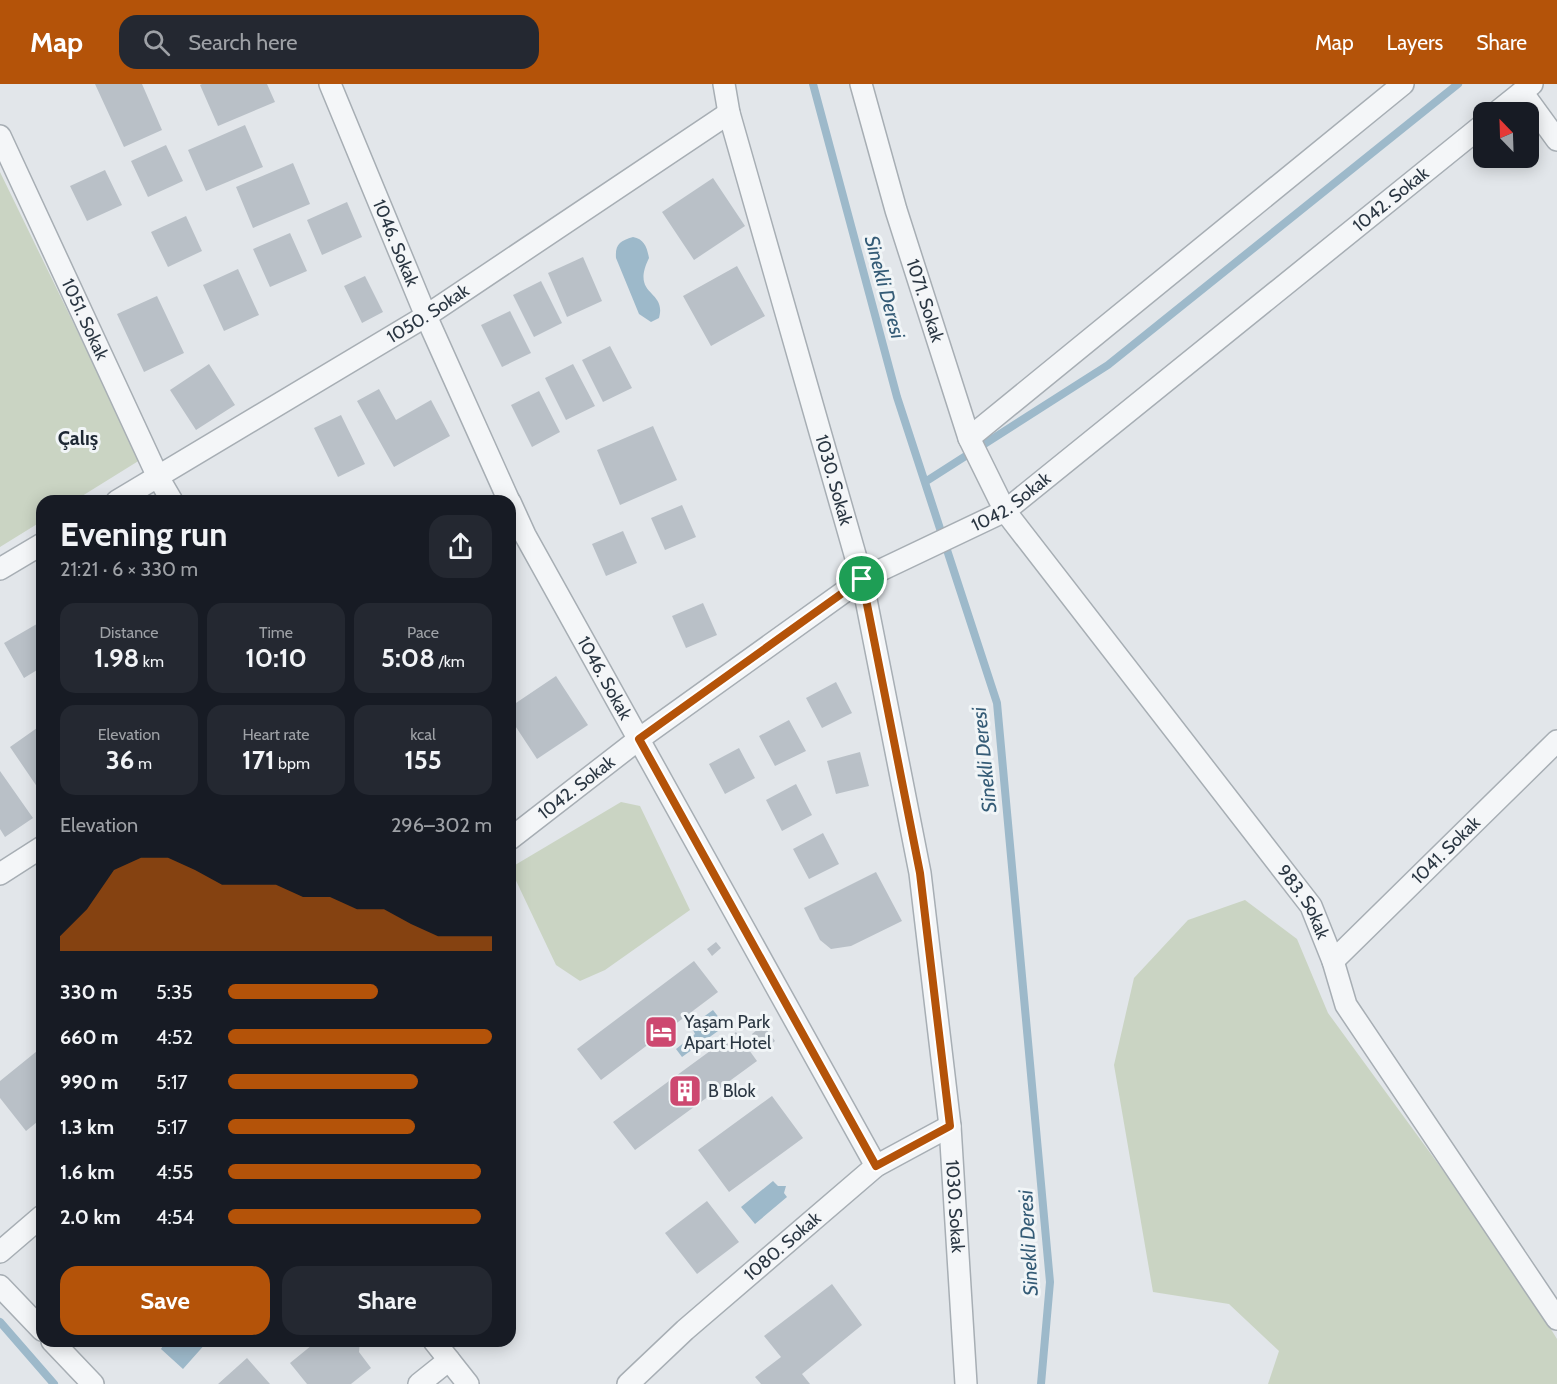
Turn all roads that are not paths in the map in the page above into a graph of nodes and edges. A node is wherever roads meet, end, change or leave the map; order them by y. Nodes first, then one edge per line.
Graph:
1 (330, 84) edge
2 (724, 84) edge
3 (861, 84) edge
4 (1403, 84) edge
5 (1527, 88) edge
6 (1510, 102) edge
7 (729, 113) junction
8 (1473, 133) edge
9 (0, 136) edge
10 (1557, 140) edge
11 (426, 316) junction
12 (969, 438) junction
13 (158, 477) junction
14 (127, 495) edge
15 (168, 495) edge
16 (507, 495) edge
17 (1005, 511) junction
18 (518, 540) edge
19 (36, 548) edge
20 (0, 569) edge
21 (862, 579) junction
22 (639, 739) junction
23 (1557, 741) edge
24 (516, 834) edge
25 (36, 853) edge
26 (0, 874) edge
27 (1333, 961) junction
28 (950, 1126) junction
29 (876, 1166) junction
30 (36, 1221) edge
31 (0, 1252) edge
32 (0, 1286) edge
33 (1557, 1319) edge
34 (36, 1324) edge
35 (58, 1347) edge
36 (439, 1347) edge
37 (449, 1360) junction
38 (93, 1384) edge
39 (419, 1384) edge
40 (468, 1384) edge
41 (628, 1384) edge
42 (966, 1384) edge

1 - 11 street, 1046. Sokak
2 - 7 street, 1030. Sokak
3 - 12 street, 1071. Sokak
4 - 12 street
5 - 6 street
5 - 10 street
7 - 11 street, 1050. Sokak
7 - 21 street, 1030. Sokak
8 - 17 street, 1042. Sokak
9 - 13 street, 1051. Sokak
11 - 13 street, 1050. Sokak
11 - 16 street, 1046. Sokak
12 - 17 street, 1071. Sokak
13 - 14 street, 1050. Sokak
13 - 15 street, 1051. Sokak
17 - 21 street, 1042. Sokak
17 - 27 street, 983. Sokak
18 - 22 street, 1046. Sokak
19 - 20 street
21 - 22 street, 1042. Sokak
21 - 28 street, 1030. Sokak
22 - 24 street, 1042. Sokak
22 - 29 street, 1046. Sokak
23 - 27 street, 1041. Sokak
25 - 26 street
27 - 33 street, 983. Sokak
28 - 29 street, 1080. Sokak
28 - 42 street, 1030. Sokak
29 - 41 street, 1080. Sokak
30 - 31 street
32 - 34 street
35 - 38 street
36 - 37 street
37 - 39 street
37 - 40 street

